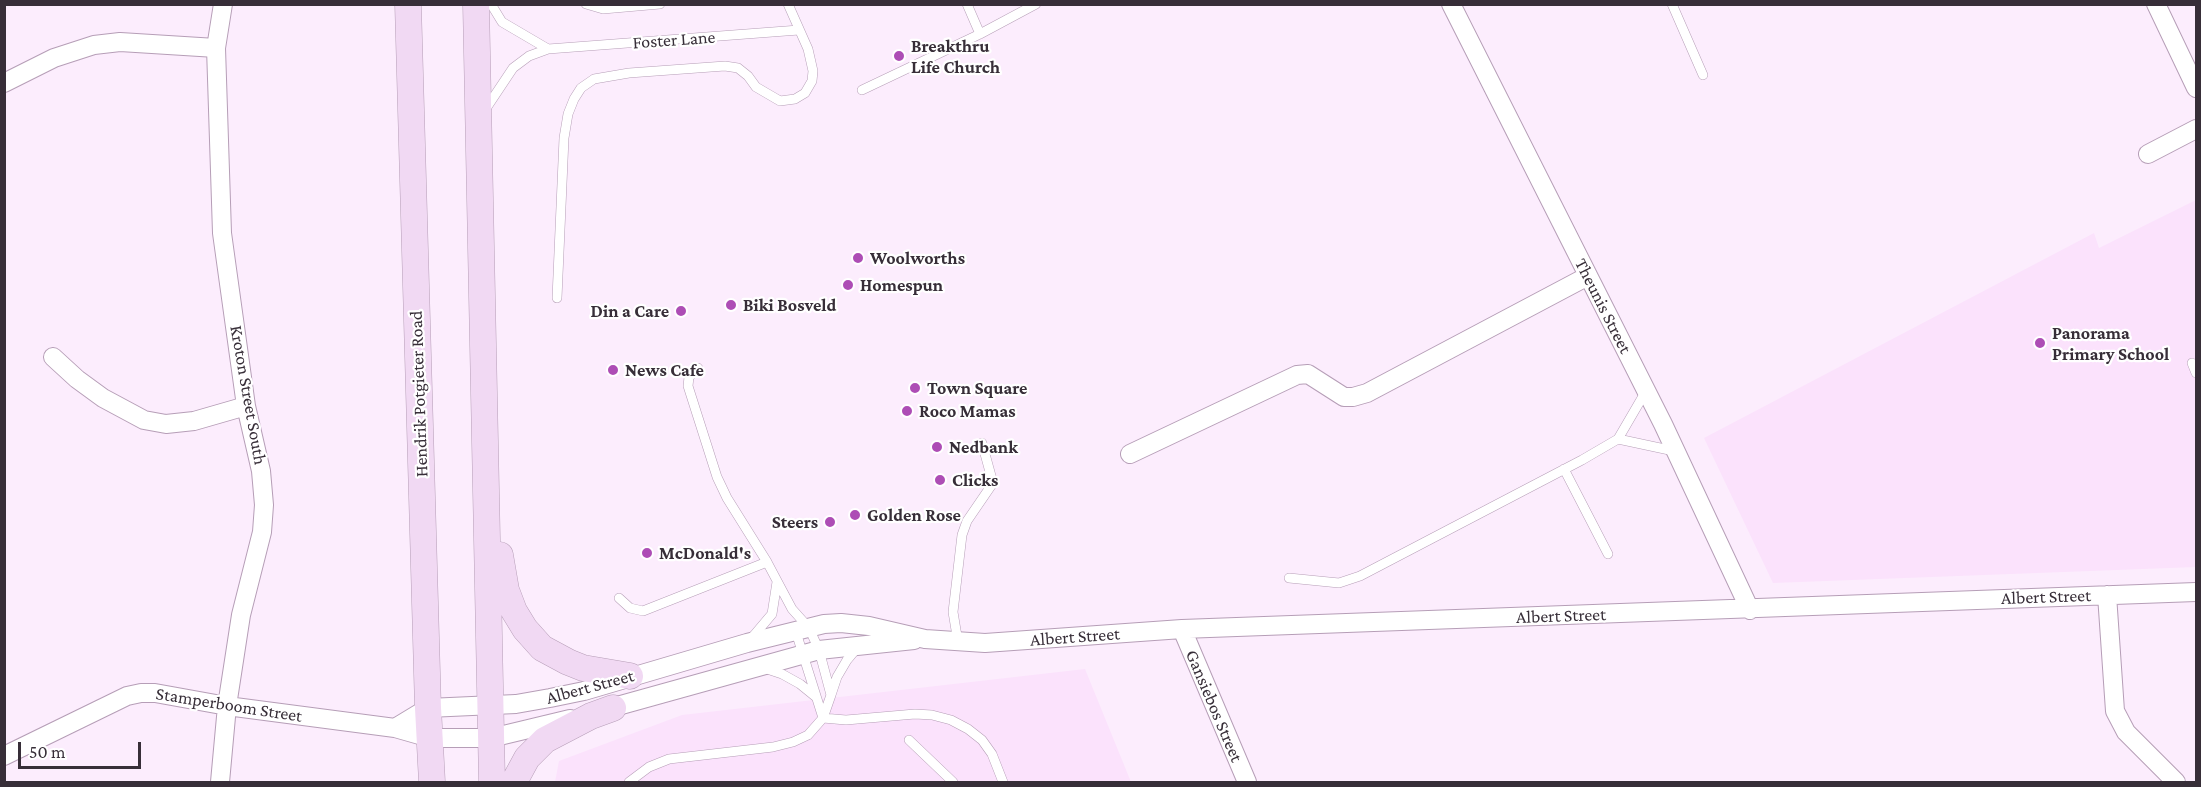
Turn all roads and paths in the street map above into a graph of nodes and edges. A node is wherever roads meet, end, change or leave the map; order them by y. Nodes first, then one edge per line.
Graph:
1 (223, 4) edge
2 (408, 4) edge
3 (476, 4) edge
4 (491, 4) edge
5 (586, 4) edge
6 (660, 4) edge
7 (788, 4) edge
8 (967, 4) edge
9 (1009, 4) edge
10 (1036, 4) edge
11 (1450, 4) edge
12 (1672, 4) edge
13 (2156, 4) edge
14 (1013, 16) junction
15 (799, 30) junction
16 (980, 34) junction
17 (216, 48) junction
18 (548, 49) junction
19 (1703, 75) dead end
20 (4, 83) edge
21 (2196, 88) edge
22 (862, 90) dead end
23 (477, 124) junction
24 (2196, 129) edge
25 (2148, 154) dead end
26 (1588, 276) junction
27 (557, 298) dead end
28 (53, 357) dead end
29 (2192, 363) dead end
30 (698, 368) dead end
31 (2196, 373) edge
32 (1646, 391) junction
33 (246, 406) junction
34 (1618, 439) junction
35 (982, 443) dead end
36 (487, 448) junction
37 (1676, 451) junction
38 (1130, 454) dead end
39 (1564, 469) junction
40 (1608, 554) dead end
41 (767, 562) junction
42 (1289, 578) dead end
43 (777, 582) junction
44 (2196, 592) edge
45 (2108, 595) junction
46 (619, 598) dead end
47 (1750, 610) junction
48 (1182, 629) junction
49 (802, 630) junction
50 (925, 639) junction
51 (958, 643) junction
52 (747, 644) junction
53 (859, 646) junction
54 (811, 652) junction
55 (762, 667) junction
56 (630, 676) junction
57 (831, 695) junction
58 (816, 698) junction
59 (490, 705) junction
60 (226, 706) junction
61 (428, 708) junction
62 (613, 708) junction
63 (823, 718) junction
64 (395, 728) junction
65 (430, 738) junction
66 (491, 738) junction
67 (909, 740) dead end
68 (4, 756) edge
69 (220, 783) edge
70 (432, 783) edge
71 (492, 783) edge
72 (514, 783) edge
73 (629, 783) edge
74 (953, 783) edge
75 (1003, 783) edge
76 (1247, 783) edge
77 (2176, 783) edge

1 - 17 street, Kroton Street South
2 - 61 main road, Hendrik Potgieter Road
3 - 23 main road
4 - 18 lane
5 - 6 lane
7 - 15 lane
8 - 16 lane
9 - 14 lane
10 - 14 lane
11 - 26 street, Theunis Street
12 - 19 lane
13 - 21 street
14 - 16 lane
15 - 18 lane, Foster Lane
15 - 27 lane
16 - 22 lane
17 - 20 street
17 - 33 street, Kroton Street South
18 - 23 lane, Foster Lane
23 - 36 main road
24 - 25 street
26 - 32 street, Theunis Street
26 - 38 street
28 - 33 street
29 - 31 lane
30 - 41 lane
32 - 34 lane
32 - 37 street, Theunis Street
33 - 60 street, Kroton Street South
34 - 37 lane
34 - 39 lane
35 - 51 lane
36 - 56 main road
36 - 59 main road
37 - 47 street, Theunis Street
39 - 40 lane
39 - 42 lane
41 - 43 lane
41 - 46 lane
43 - 49 lane
43 - 52 lane
44 - 45 street, Albert Street
45 - 47 street, Albert Street
45 - 77 street
47 - 48 street, Albert Street
48 - 51 street, Albert Street
48 - 76 street, Gansiebos Street
49 - 50 street, Albert Street
49 - 52 street, Albert Street
49 - 54 lane
49 - 54 lane
50 - 51 street, Albert Street
50 - 53 street, Albert Street
52 - 56 street, Albert Street
53 - 54 street, Albert Street
53 - 57 lane
54 - 55 street, Albert Street
54 - 57 lane
54 - 58 lane
55 - 58 lane
55 - 62 street, Albert Street
56 - 59 street, Albert Street
57 - 63 lane
58 - 63 lane
59 - 61 street, Albert Street
59 - 66 main road
60 - 64 street, Stamperboom Street
60 - 68 street, Stamperboom Street
60 - 69 street, Kroton Street South
61 - 64 street
61 - 65 main road, Hendrik Potgieter Road
62 - 66 street, Albert Street
62 - 72 main road
63 - 73 lane
63 - 75 lane
64 - 65 street, Stamperboom Street
65 - 66 street, Albert Street
65 - 70 main road, Hendrik Potgieter Road
66 - 71 main road
67 - 74 lane

